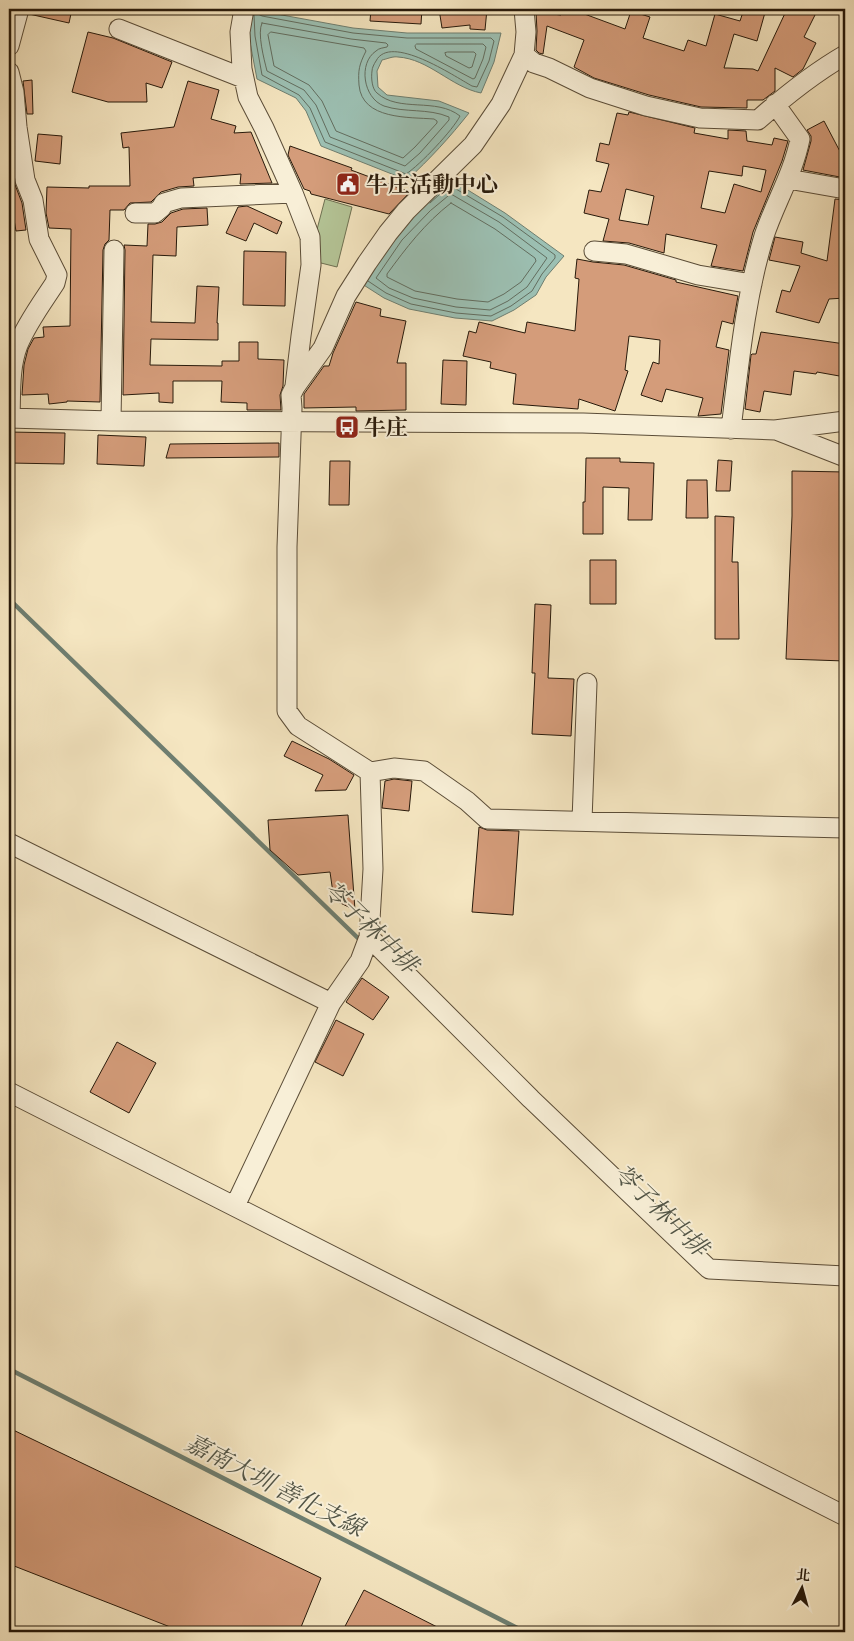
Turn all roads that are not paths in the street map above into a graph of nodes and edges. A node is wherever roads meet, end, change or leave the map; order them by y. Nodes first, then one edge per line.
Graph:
1 (19, 9) edge
2 (244, 9) edge
3 (524, 9) edge
4 (119, 29) dead end
5 (9, 46) edge
6 (524, 55) junction
7 (845, 55) edge
8 (9, 72) edge
9 (243, 78) junction
10 (776, 104) junction
11 (788, 179) junction
12 (845, 189) edge
13 (293, 193) junction
14 (135, 213) dead end
15 (114, 250) dead end
16 (594, 251) dead end
17 (752, 284) junction
18 (295, 387) junction
19 (9, 418) edge
20 (111, 421) junction
21 (845, 421) edge
22 (291, 422) junction
23 (731, 429) junction
24 (775, 430) junction
25 (845, 457) edge
26 (587, 683) dead end
27 (370, 772) junction
28 (582, 821) junction
29 (845, 828) edge
30 (9, 843) edge
31 (368, 940) junction
32 (332, 1003) junction
33 (9, 1092) edge
34 (235, 1206) junction
35 (845, 1276) edge
36 (845, 1516) edge

1 - 5 street
2 - 9 street
3 - 6 street
4 - 9 street
6 - 10 street
6 - 18 street
7 - 10 street
8 - 19 street
9 - 13 street
10 - 11 street
11 - 12 street
11 - 17 street
13 - 14 street
13 - 18 street
15 - 20 street
16 - 17 street
17 - 23 street
18 - 22 street
19 - 20 street
20 - 22 street
21 - 24 street
22 - 23 street
22 - 27 street
23 - 24 street
24 - 25 street
26 - 28 street
27 - 28 street
27 - 31 street
28 - 29 street
30 - 32 street
31 - 32 street
31 - 35 street
32 - 34 street
33 - 34 street
34 - 36 street

